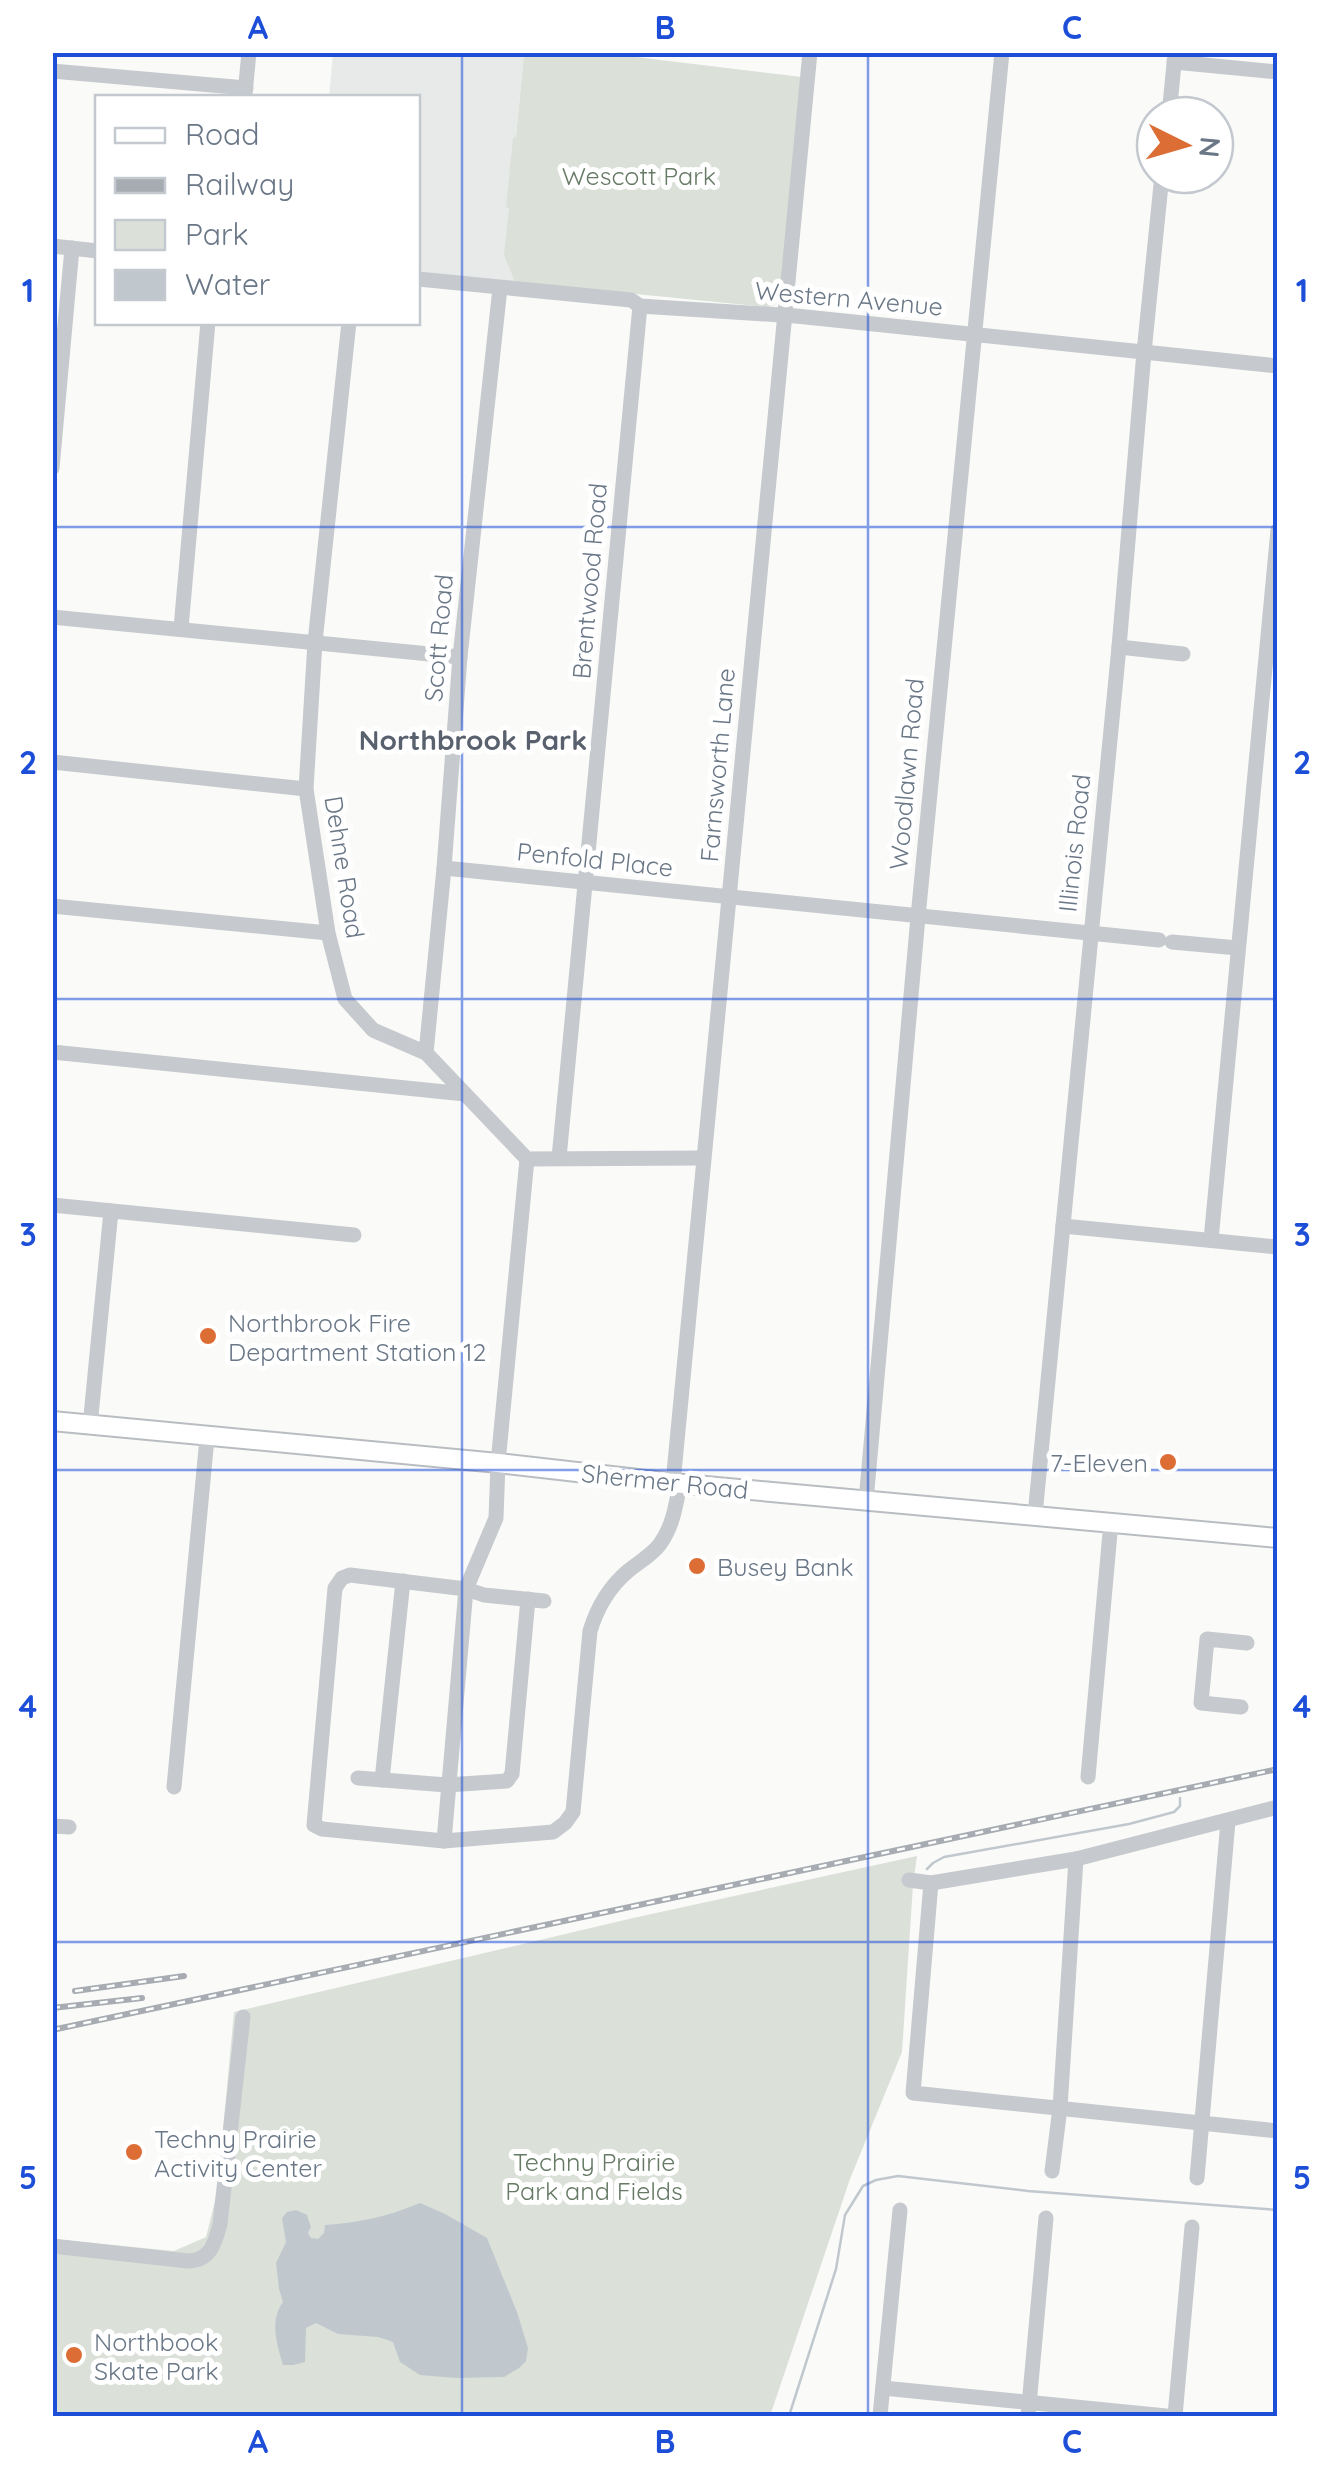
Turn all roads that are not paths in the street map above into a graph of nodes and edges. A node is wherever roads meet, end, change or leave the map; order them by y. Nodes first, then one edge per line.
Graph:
1 (249, 52) edge
2 (810, 52) edge
3 (1002, 52) edge
4 (1175, 58) edge
5 (52, 70) edge
6 (1278, 72) edge
7 (246, 93) edge
8 (1171, 95) edge
9 (1160, 195) edge
10 (52, 246) edge
11 (72, 248) junction
12 (95, 250) edge
13 (420, 279) edge
14 (500, 288) junction
15 (640, 306) junction
16 (785, 316) junction
17 (208, 325) edge
18 (350, 325) edge
19 (973, 334) junction
20 (1144, 352) junction
21 (1278, 366) edge
22 (52, 468) edge
23 (1278, 530) edge
24 (52, 617) edge
25 (181, 628) junction
26 (315, 642) junction
27 (1119, 647) junction
28 (1184, 654) dead end
29 (460, 657) junction
30 (1272, 660) edge
31 (52, 762) edge
32 (306, 788) junction
33 (444, 868) junction
34 (586, 883) junction
35 (729, 898) junction
36 (52, 906) edge
37 (918, 917) junction
38 (328, 933) junction
39 (1090, 934) junction
40 (1238, 948) junction
41 (52, 1052) edge
42 (426, 1053) junction
43 (465, 1094) junction
44 (558, 1158) junction
45 (703, 1158) junction
46 (527, 1159) junction
47 (52, 1205) edge
48 (111, 1211) junction
49 (1062, 1226) junction
50 (354, 1235) dead end
51 (1211, 1240) junction
52 (1278, 1247) edge
53 (52, 1421) edge
54 (90, 1426) junction
55 (208, 1438) junction
56 (498, 1464) junction
57 (677, 1483) junction
58 (866, 1501) junction
59 (1035, 1516) junction
60 (1112, 1522) junction
61 (1278, 1538) edge
62 (402, 1581) junction
63 (466, 1589) junction
64 (1247, 1643) dead end
65 (1241, 1707) dead end
66 (1088, 1777) dead end
67 (358, 1778) dead end
68 (382, 1780) junction
69 (447, 1785) junction
70 (174, 1787) dead end
71 (1278, 1808) edge
72 (1228, 1820) junction
73 (444, 1841) junction
74 (1076, 1859) junction
75 (909, 1880) dead end
76 (932, 1882) junction
77 (243, 2017) dead end
78 (1060, 2108) junction
79 (1202, 2123) junction
80 (1278, 2130) edge
81 (1052, 2171) dead end
82 (1197, 2178) dead end
83 (900, 2210) dead end
84 (1046, 2218) dead end
85 (1192, 2227) dead end
86 (52, 2246) edge
87 (883, 2388) junction
88 (1029, 2410) edge
89 (880, 2416) edge
90 (1166, 2416) edge
91 (1176, 2416) edge

1 - 7 street
2 - 16 street, Farnsworth Lane
3 - 19 street, Woodlawn Road
4 - 6 street
4 - 8 street
5 - 7 street
9 - 20 street, Illinois Road
10 - 11 street
11 - 12 street
11 - 22 street
13 - 14 street, Western Avenue
14 - 15 street, Western Avenue
14 - 29 street, Scott Road
15 - 16 street, Western Avenue
15 - 34 street, Brentwood Road
16 - 19 street, Western Avenue
16 - 35 street, Farnsworth Lane
17 - 25 street
18 - 26 street, Dehne Road
19 - 20 street, Western Avenue
19 - 37 street, Woodlawn Road
20 - 21 street, Western Avenue
20 - 27 street, Illinois Road
23 - 30 street
24 - 25 street
25 - 26 street
26 - 29 street
26 - 32 street, Dehne Road
27 - 28 street
27 - 39 street, Illinois Road
29 - 33 street, Scott Road
30 - 40 street
31 - 32 street
32 - 38 street, Dehne Road
33 - 34 street, Penfold Place
33 - 42 street, Scott Road
34 - 35 street, Penfold Place
34 - 44 street, Brentwood Road
35 - 37 street, Penfold Place
35 - 45 street, Farnsworth Lane
36 - 38 street
37 - 39 street, Penfold Place
37 - 58 street, Woodlawn Road
38 - 42 street, Dehne Road
39 - 40 street, Penfold Place
39 - 49 street, Illinois Road
40 - 51 street
41 - 43 street
42 - 43 street, Dehne Road
43 - 46 street, Dehne Road
44 - 45 street
44 - 46 street
45 - 57 street, Farnsworth Lane
46 - 56 street
47 - 48 street
48 - 50 street
48 - 54 street
49 - 51 street
49 - 59 street, Illinois Road
51 - 52 street
53 - 54 main road, Shermer Road
54 - 55 main road, Shermer Road
55 - 56 main road, Shermer Road
55 - 70 street
56 - 57 main road, Shermer Road
56 - 63 street
57 - 58 main road, Shermer Road
57 - 73 street, Farnsworth Lane
58 - 59 main road, Shermer Road
59 - 60 main road, Shermer Road
60 - 61 main road, Shermer Road
60 - 66 street
62 - 63 street
62 - 68 street
62 - 73 street
63 - 69 street
63 - 69 street
64 - 65 street
67 - 68 street
68 - 69 street
69 - 73 street
71 - 72 street
72 - 74 street
72 - 79 street
74 - 76 street
74 - 78 street
75 - 76 street
76 - 78 street
77 - 86 street
78 - 79 street
78 - 81 street
79 - 80 street
79 - 82 street
83 - 87 street
84 - 88 street
85 - 91 street
87 - 88 street
87 - 89 street
88 - 90 street

